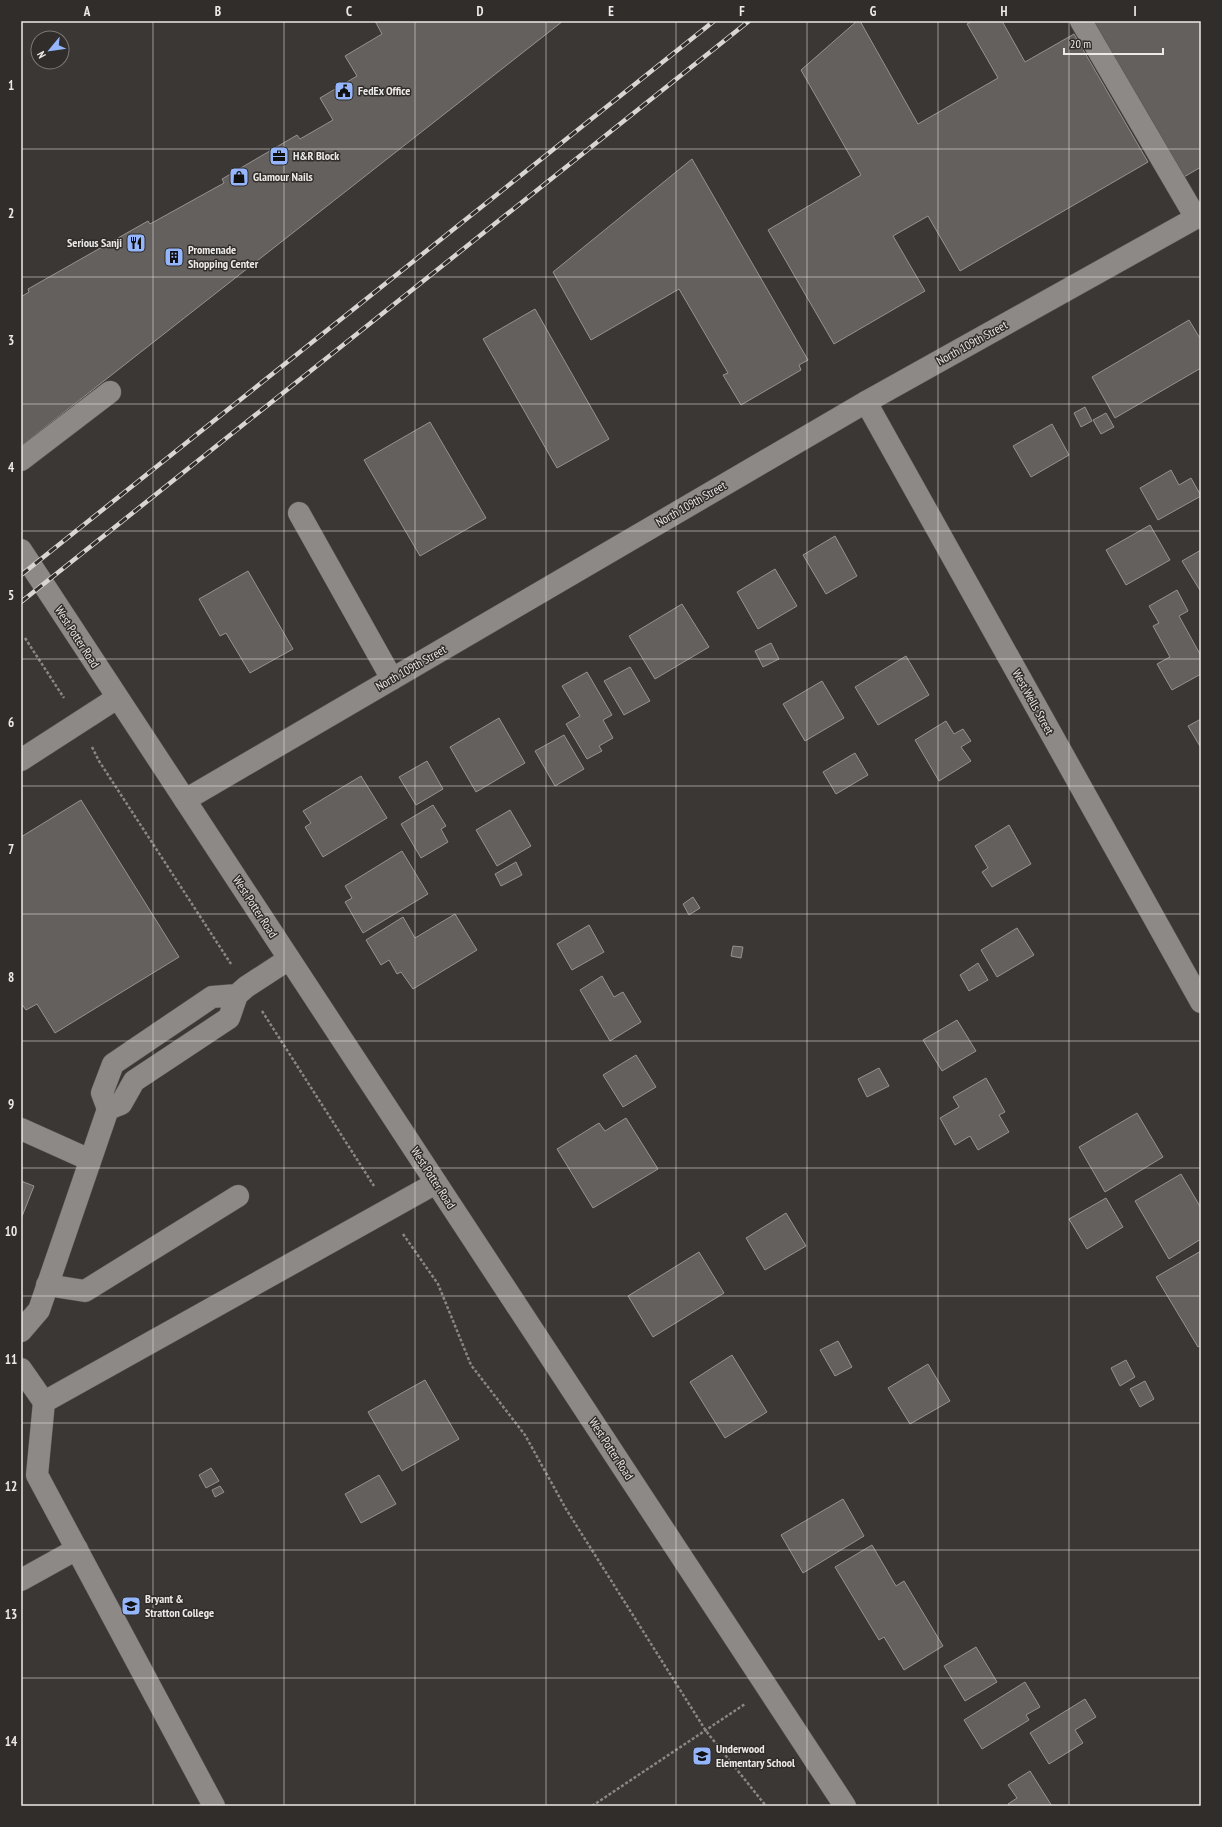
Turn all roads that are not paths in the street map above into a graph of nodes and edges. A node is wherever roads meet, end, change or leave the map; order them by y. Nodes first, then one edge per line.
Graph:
1 (1081, 21) edge
2 (1198, 216) edge
3 (110, 392) dead end
4 (866, 402) junction
5 (21, 460) edge
6 (299, 513) dead end
7 (21, 550) edge
8 (392, 679) junction
9 (117, 698) junction
10 (21, 760) edge
11 (185, 800) junction
12 (289, 959) junction
13 (1201, 1002) edge
14 (21, 1129) edge
15 (90, 1160) junction
16 (436, 1183) junction
17 (238, 1196) dead end
18 (47, 1285) junction
19 (21, 1331) edge
20 (21, 1369) edge
21 (44, 1402) junction
22 (77, 1549) junction
23 (21, 1580) edge
24 (214, 1806) edge
25 (845, 1806) edge

1 - 2 street
2 - 4 street, North 109th Street
3 - 5 street
4 - 8 street, North 109th Street
4 - 13 street, West Wells Street
6 - 8 street
7 - 9 street, West Potter Road
8 - 11 street, North 109th Street
9 - 10 street
9 - 11 street, West Potter Road
11 - 12 street, West Potter Road
12 - 15 street
12 - 16 street, West Potter Road
14 - 15 street
15 - 18 street
16 - 21 street
16 - 25 street, West Potter Road
17 - 18 street
18 - 19 street
20 - 21 street
21 - 22 street
22 - 23 street
22 - 24 street

